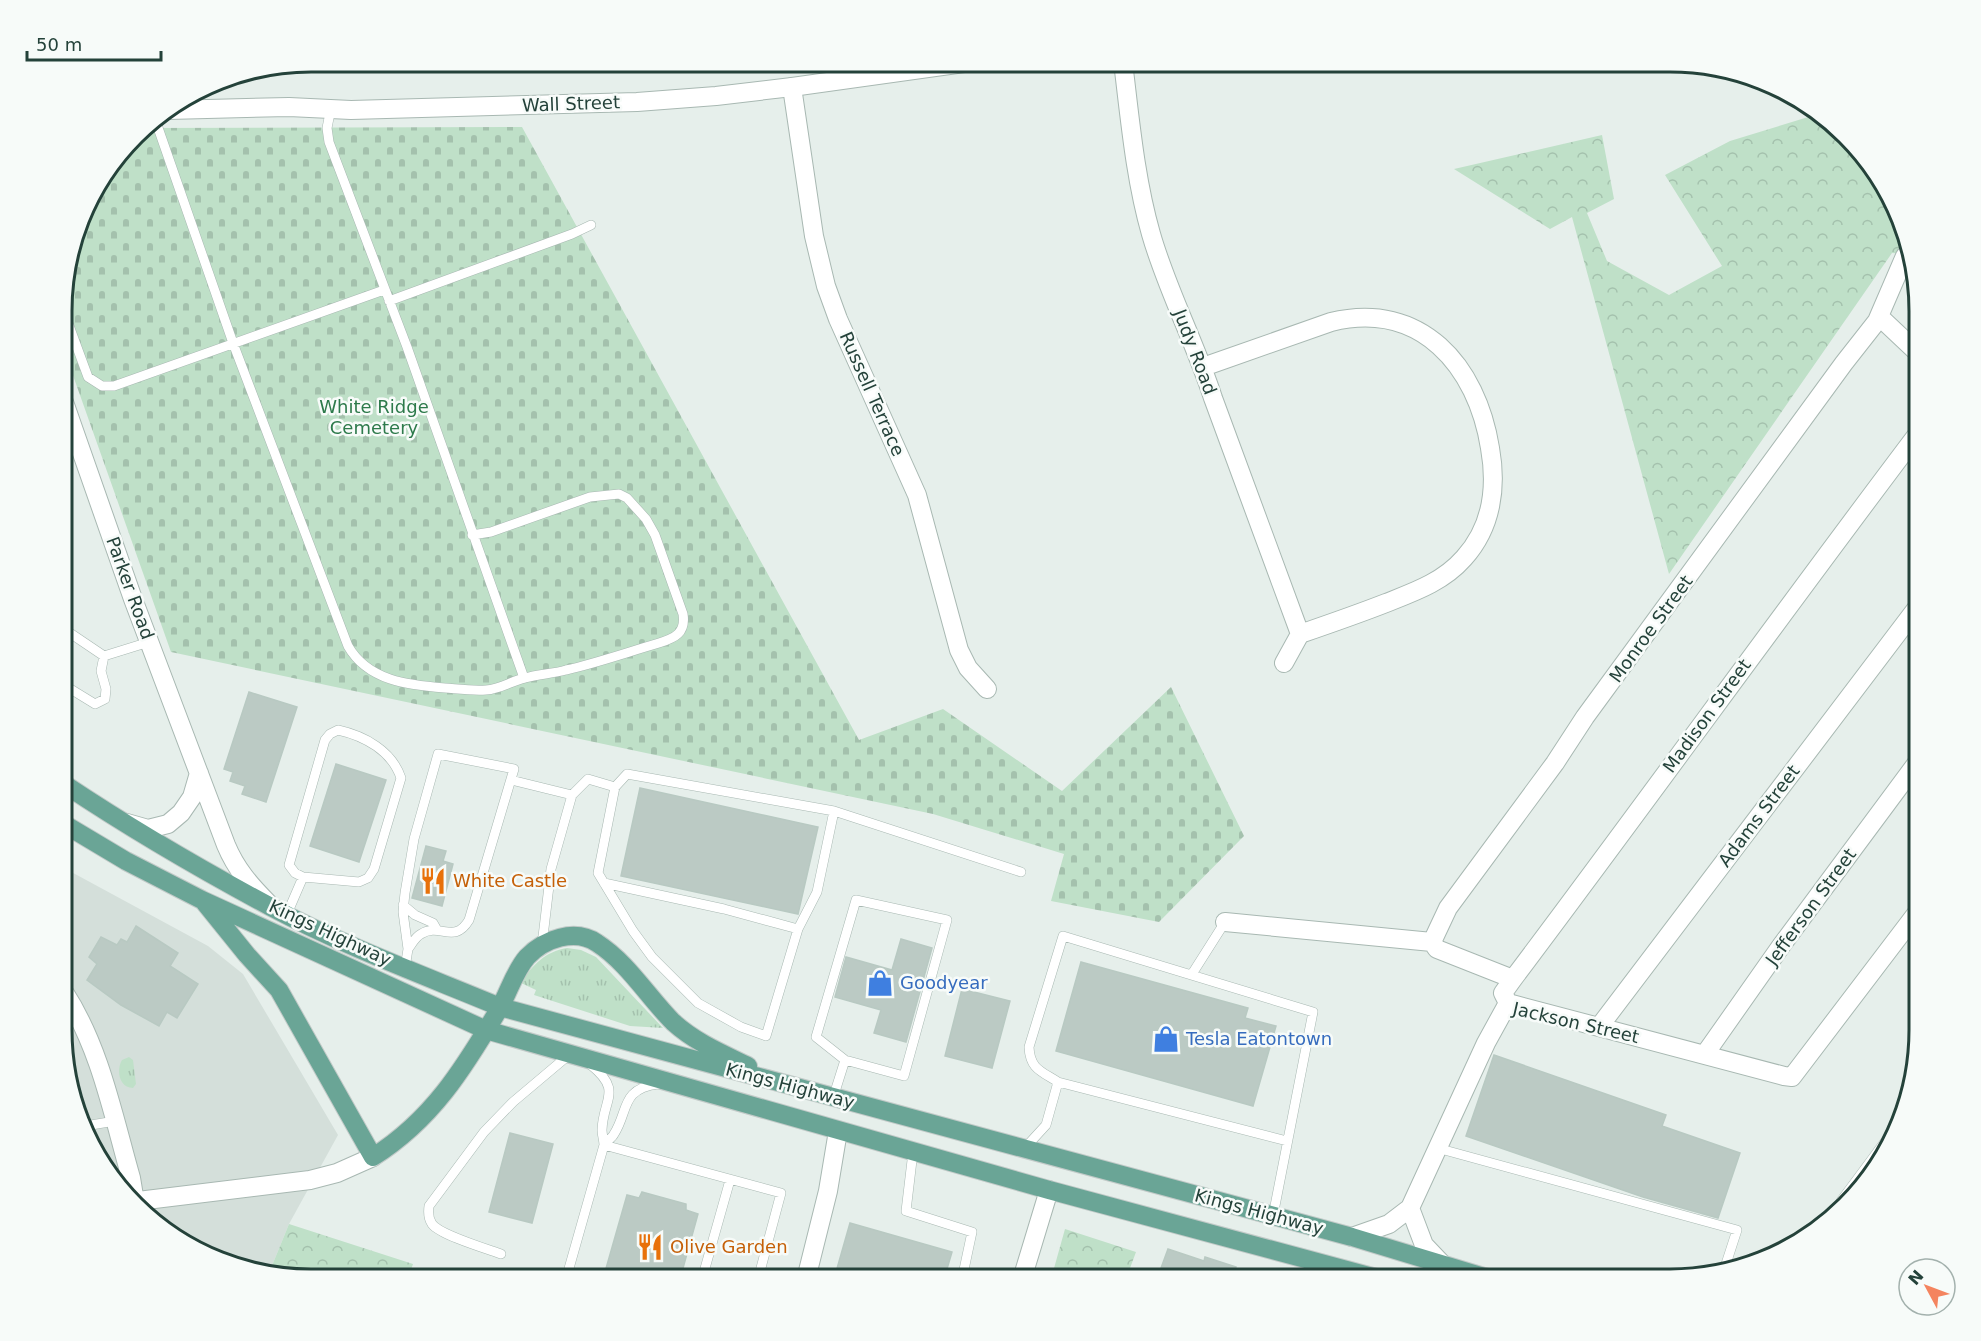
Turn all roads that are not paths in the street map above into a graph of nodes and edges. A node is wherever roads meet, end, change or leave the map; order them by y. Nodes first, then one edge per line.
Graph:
1 (896, 72) edge
2 (1124, 72) edge
3 (792, 87) junction
4 (331, 108) junction
5 (182, 110) edge
6 (157, 128) edge
7 (591, 225) dead end
8 (1903, 260) edge
9 (384, 290) junction
10 (389, 300) junction
11 (1877, 321) junction
12 (72, 334) edge
13 (233, 343) junction
14 (1909, 345) edge
15 (1203, 367) junction
16 (72, 425) edge
17 (1909, 445) edge
18 (472, 536) junction
19 (1909, 618) edge
20 (72, 634) edge
21 (1300, 634) junction
22 (149, 642) junction
23 (104, 656) junction
24 (1284, 663) dead end
25 (524, 678) junction
26 (72, 690) edge
27 (987, 690) dead end
28 (199, 773) junction
29 (1909, 773) edge
30 (511, 780) junction
31 (615, 787) junction
32 (72, 789) edge
33 (572, 795) junction
34 (834, 811) junction
35 (117, 820) junction
36 (72, 829) edge
37 (1021, 872) dead end
38 (303, 877) junction
39 (604, 883) junction
40 (202, 900) junction
41 (403, 905) junction
42 (279, 911) junction
43 (1225, 922) joint
44 (1909, 923) edge
45 (798, 929) junction
46 (437, 930) junction
47 (1432, 942) junction
48 (542, 945) junction
49 (407, 958) junction
50 (1192, 974) junction
51 (1513, 979) junction
52 (1508, 1003) junction
53 (72, 1007) edge
54 (500, 1007) junction
55 (1599, 1027) junction
56 (486, 1030) junction
57 (1705, 1054) junction
58 (576, 1056) junction
59 (845, 1060) junction
60 (669, 1082) junction
61 (1058, 1082) junction
62 (798, 1088) junction
63 (833, 1098) junction
64 (115, 1121) junction
65 (92, 1125) edge
66 (838, 1131) junction
67 (1287, 1141) junction
68 (604, 1145) junction
69 (1437, 1148) junction
70 (1024, 1149) junction
71 (913, 1152) junction
72 (373, 1157) junction
73 (730, 1180) junction
74 (133, 1190) edge
75 (1049, 1190) junction
76 (143, 1200) edge
77 (1410, 1208) junction
78 (1273, 1216) junction
79 (1352, 1237) junction
80 (501, 1254) dead end
81 (1312, 1261) junction
82 (1727, 1262) edge
83 (1443, 1265) junction
84 (569, 1269) edge
85 (705, 1269) edge
86 (761, 1269) edge
87 (808, 1269) edge
88 (964, 1269) edge
89 (1025, 1269) edge
90 (1310, 1269) edge
91 (1342, 1269) edge
92 (1457, 1269) edge

1 - 3 street, Wall Street
2 - 15 street, Judy Road
3 - 4 street, Wall Street
3 - 27 street, Russell Terrace
4 - 5 street, Wall Street
4 - 9 lane
6 - 13 lane
7 - 10 lane
8 - 11 street, Monroe Street
9 - 10 lane
9 - 13 lane
10 - 18 lane
11 - 14 street
11 - 47 street, Monroe Street
12 - 13 lane
13 - 25 lane
15 - 21 street, Judy Road
15 - 21 street
16 - 22 street, Parker Road
17 - 51 street, Madison Street
18 - 25 lane
18 - 25 lane
19 - 55 street, Adams Street
20 - 23 lane
21 - 24 street
22 - 23 lane
22 - 28 street, Parker Road
23 - 26 lane
28 - 35 street
28 - 42 street, Parker Road
29 - 57 street, Jefferson Street
30 - 33 lane
30 - 41 lane
30 - 46 lane
31 - 33 lane
31 - 34 lane
31 - 39 lane
32 - 35 main road, Kings Highway
33 - 48 lane
34 - 37 lane
34 - 45 lane
35 - 42 main road, Kings Highway
36 - 40 main road, Kings Highway
38 - 38 lane
38 - 42 lane
39 - 45 lane
39 - 45 lane
40 - 56 main road, Kings Highway
40 - 72 main road
41 - 46 lane
41 - 49 lane
42 - 49 main road, Kings Highway
43 - 47 street, Jackson Street
43 - 50 lane
44 - 57 street, Jackson Street
46 - 49 lane
47 - 51 street, Jackson Street
48 - 54 main road
48 - 62 main road
49 - 54 main road, Kings Highway
50 - 61 lane
50 - 67 lane
51 - 52 street, Madison Street
52 - 55 street, Jackson Street
52 - 69 street, Jackson Street
53 - 64 street
54 - 56 main road
54 - 62 main road, Kings Highway
55 - 57 street, Jackson Street
56 - 58 main road, Kings Highway
56 - 72 main road
58 - 60 main road, Kings Highway
58 - 68 lane
58 - 80 lane
59 - 59 lane
59 - 63 lane
60 - 66 main road, Kings Highway
60 - 68 lane
61 - 67 lane
61 - 70 lane
62 - 63 main road, Kings Highway
63 - 70 main road, Kings Highway
64 - 65 lane
64 - 74 street
66 - 71 main road, Kings Highway
66 - 87 street
67 - 78 lane
68 - 73 lane
68 - 84 lane
69 - 77 street, Jackson Street
69 - 82 lane
70 - 78 main road, Kings Highway
71 - 75 main road, Kings Highway
71 - 88 lane
72 - 76 street
73 - 85 lane
73 - 86 lane
75 - 81 main road, Kings Highway
75 - 89 street
77 - 79 street
77 - 83 street
78 - 79 main road, Kings Highway
79 - 83 main road, Kings Highway
81 - 90 lane
81 - 91 main road, Kings Highway
83 - 92 main road, Kings Highway

